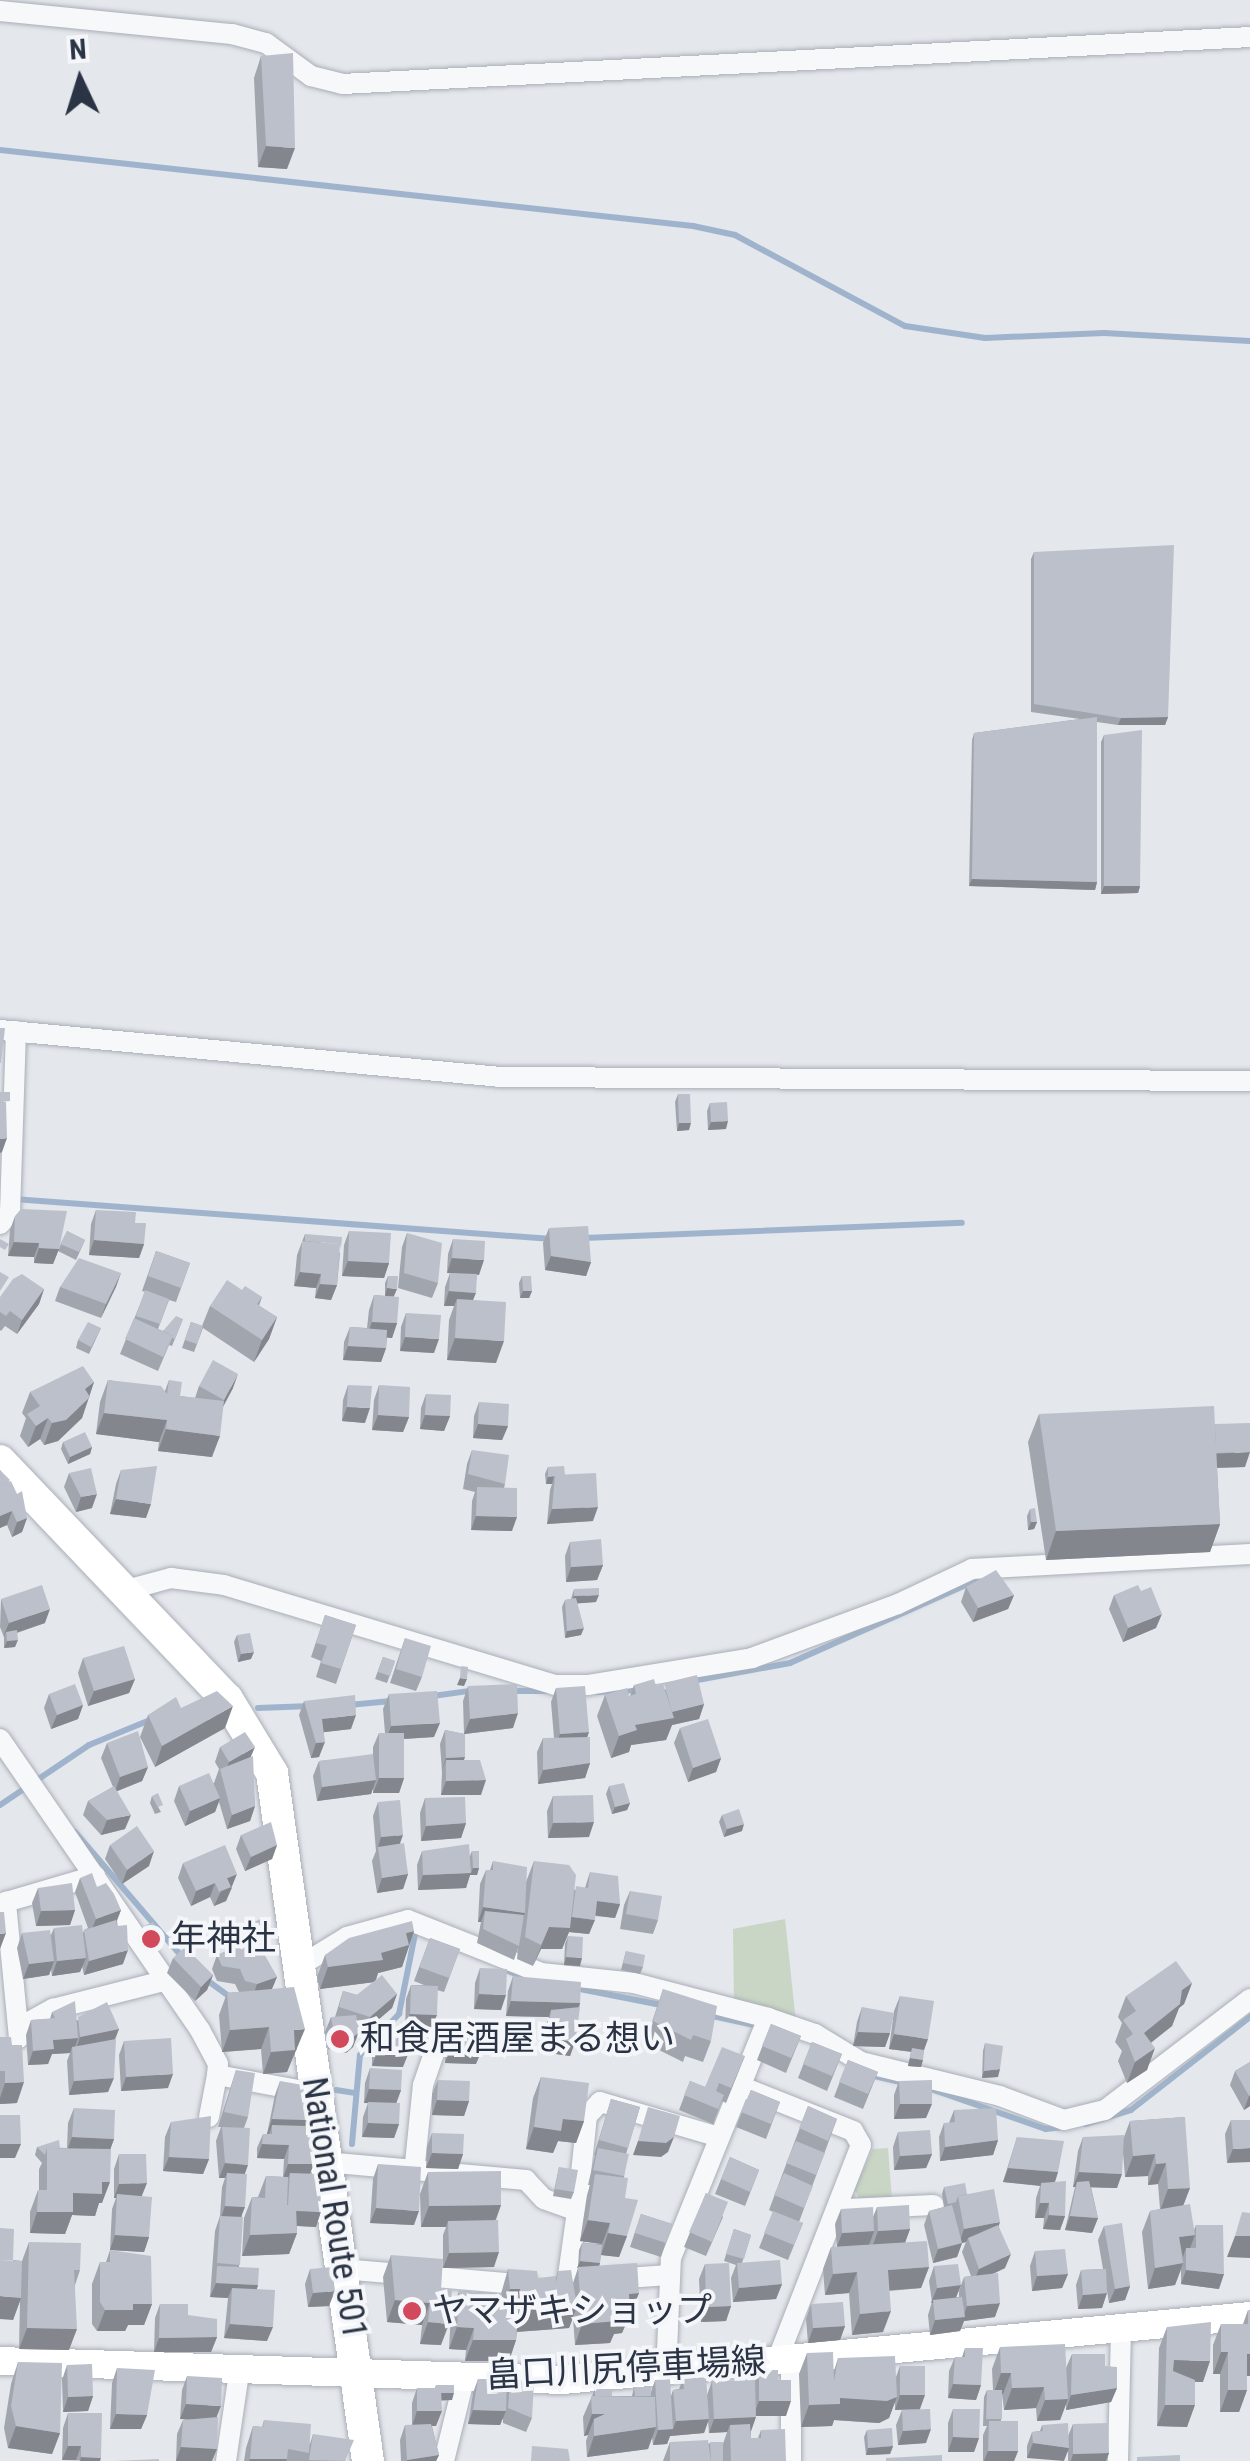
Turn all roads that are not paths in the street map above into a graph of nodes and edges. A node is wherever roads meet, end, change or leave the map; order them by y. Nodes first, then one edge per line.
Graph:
1 (0, 11) edge
2 (1250, 37) edge
3 (8, 1030) edge
4 (1250, 1081) edge
5 (0, 1224) edge
6 (0, 1461) edge
7 (1250, 1554) edge
8 (123, 1591) junction
9 (0, 1739) edge
10 (95, 1876) junction
11 (298, 1966) junction
12 (164, 1981) junction
13 (1250, 1999) edge
14 (764, 2026) junction
15 (497, 2039) dead end
16 (217, 2075) junction
17 (740, 2086) junction
18 (315, 2093) junction
19 (208, 2117) edge
20 (719, 2137) junction
21 (325, 2162) junction
22 (414, 2173) junction
23 (934, 2204) dead end
24 (835, 2209) junction
25 (577, 2211) junction
26 (342, 2269) junction
27 (669, 2275) junction
28 (567, 2283) junction
29 (1250, 2316) edge
30 (1121, 2324) junction
31 (0, 2361) edge
32 (783, 2362) junction
33 (240, 2366) junction
34 (358, 2368) junction
35 (666, 2374) junction
36 (465, 2376) junction
37 (226, 2461) edge
38 (368, 2461) edge
39 (444, 2461) edge
40 (791, 2461) edge
41 (1118, 2461) edge

1 - 2 street
3 - 4 street
3 - 5 street
6 - 8 highway, National Route 501
7 - 8 street
8 - 11 highway, National Route 501
9 - 10 street
10 - 12 street
10 - 12 street
11 - 14 street
11 - 18 highway, National Route 501
12 - 16 street
13 - 14 street
14 - 17 street
15 - 22 street
16 - 18 street
16 - 19 street
17 - 20 street
17 - 24 street
18 - 21 highway, National Route 501
20 - 25 street
20 - 27 street
21 - 22 street
21 - 26 highway, National Route 501
22 - 25 street
23 - 24 street
24 - 32 street
25 - 28 street
26 - 28 street
26 - 34 highway, National Route 501
27 - 28 street
27 - 35 street
29 - 30 main road, 畠口川尻停車場線
30 - 32 main road, 畠口川尻停車場線
30 - 41 street
31 - 33 main road, 畠口川尻停車場線
32 - 35 main road, 畠口川尻停車場線
32 - 40 street
33 - 34 main road, 畠口川尻停車場線
33 - 37 street
34 - 36 main road, 畠口川尻停車場線
34 - 38 highway, National Route 501
35 - 36 main road, 畠口川尻停車場線
36 - 39 street

